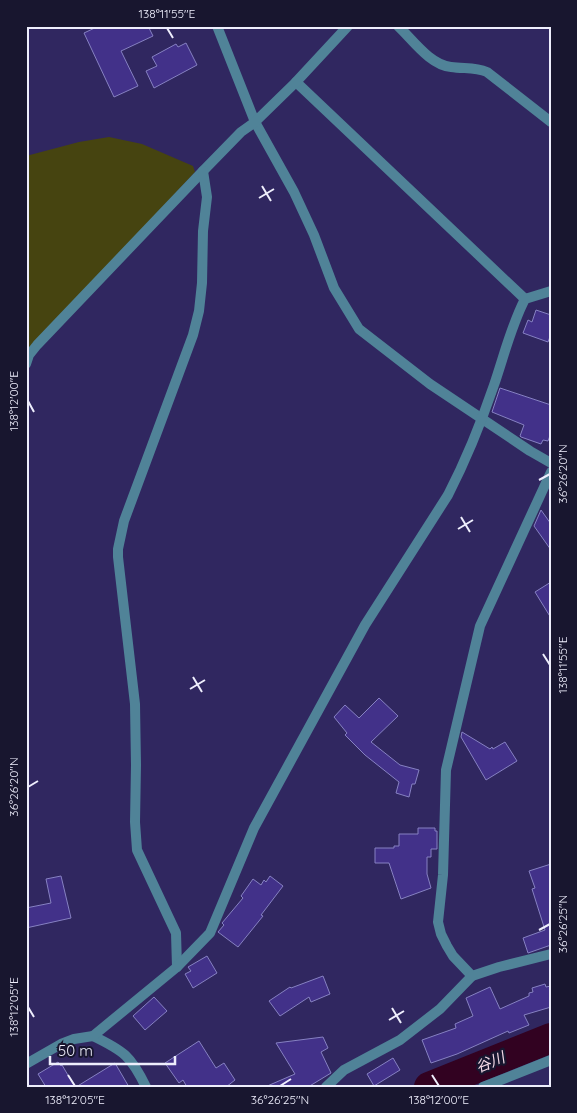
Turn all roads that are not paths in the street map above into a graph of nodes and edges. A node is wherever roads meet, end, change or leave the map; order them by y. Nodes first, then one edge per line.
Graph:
1 (217, 26) edge
2 (348, 26) edge
3 (398, 26) edge
4 (296, 82) junction
5 (256, 122) junction
6 (551, 122) edge
7 (203, 170) junction
8 (551, 290) edge
9 (525, 299) junction
10 (26, 364) edge
11 (482, 418) junction
12 (551, 463) edge
13 (551, 472) edge
14 (551, 954) edge
15 (177, 967) junction
16 (472, 976) junction
17 (92, 1036) junction
18 (551, 1060) edge
19 (26, 1064) edge
20 (146, 1087) edge
21 (326, 1087) edge
22 (483, 1087) edge

1 - 5 street
2 - 4 street
3 - 6 street
4 - 5 street
4 - 9 street
5 - 7 street
5 - 11 street
7 - 10 street
7 - 15 street
8 - 9 street
9 - 11 street
11 - 12 street
11 - 15 street
13 - 16 street
14 - 16 street
15 - 17 street
16 - 21 street
17 - 19 street
17 - 20 street
18 - 22 street

